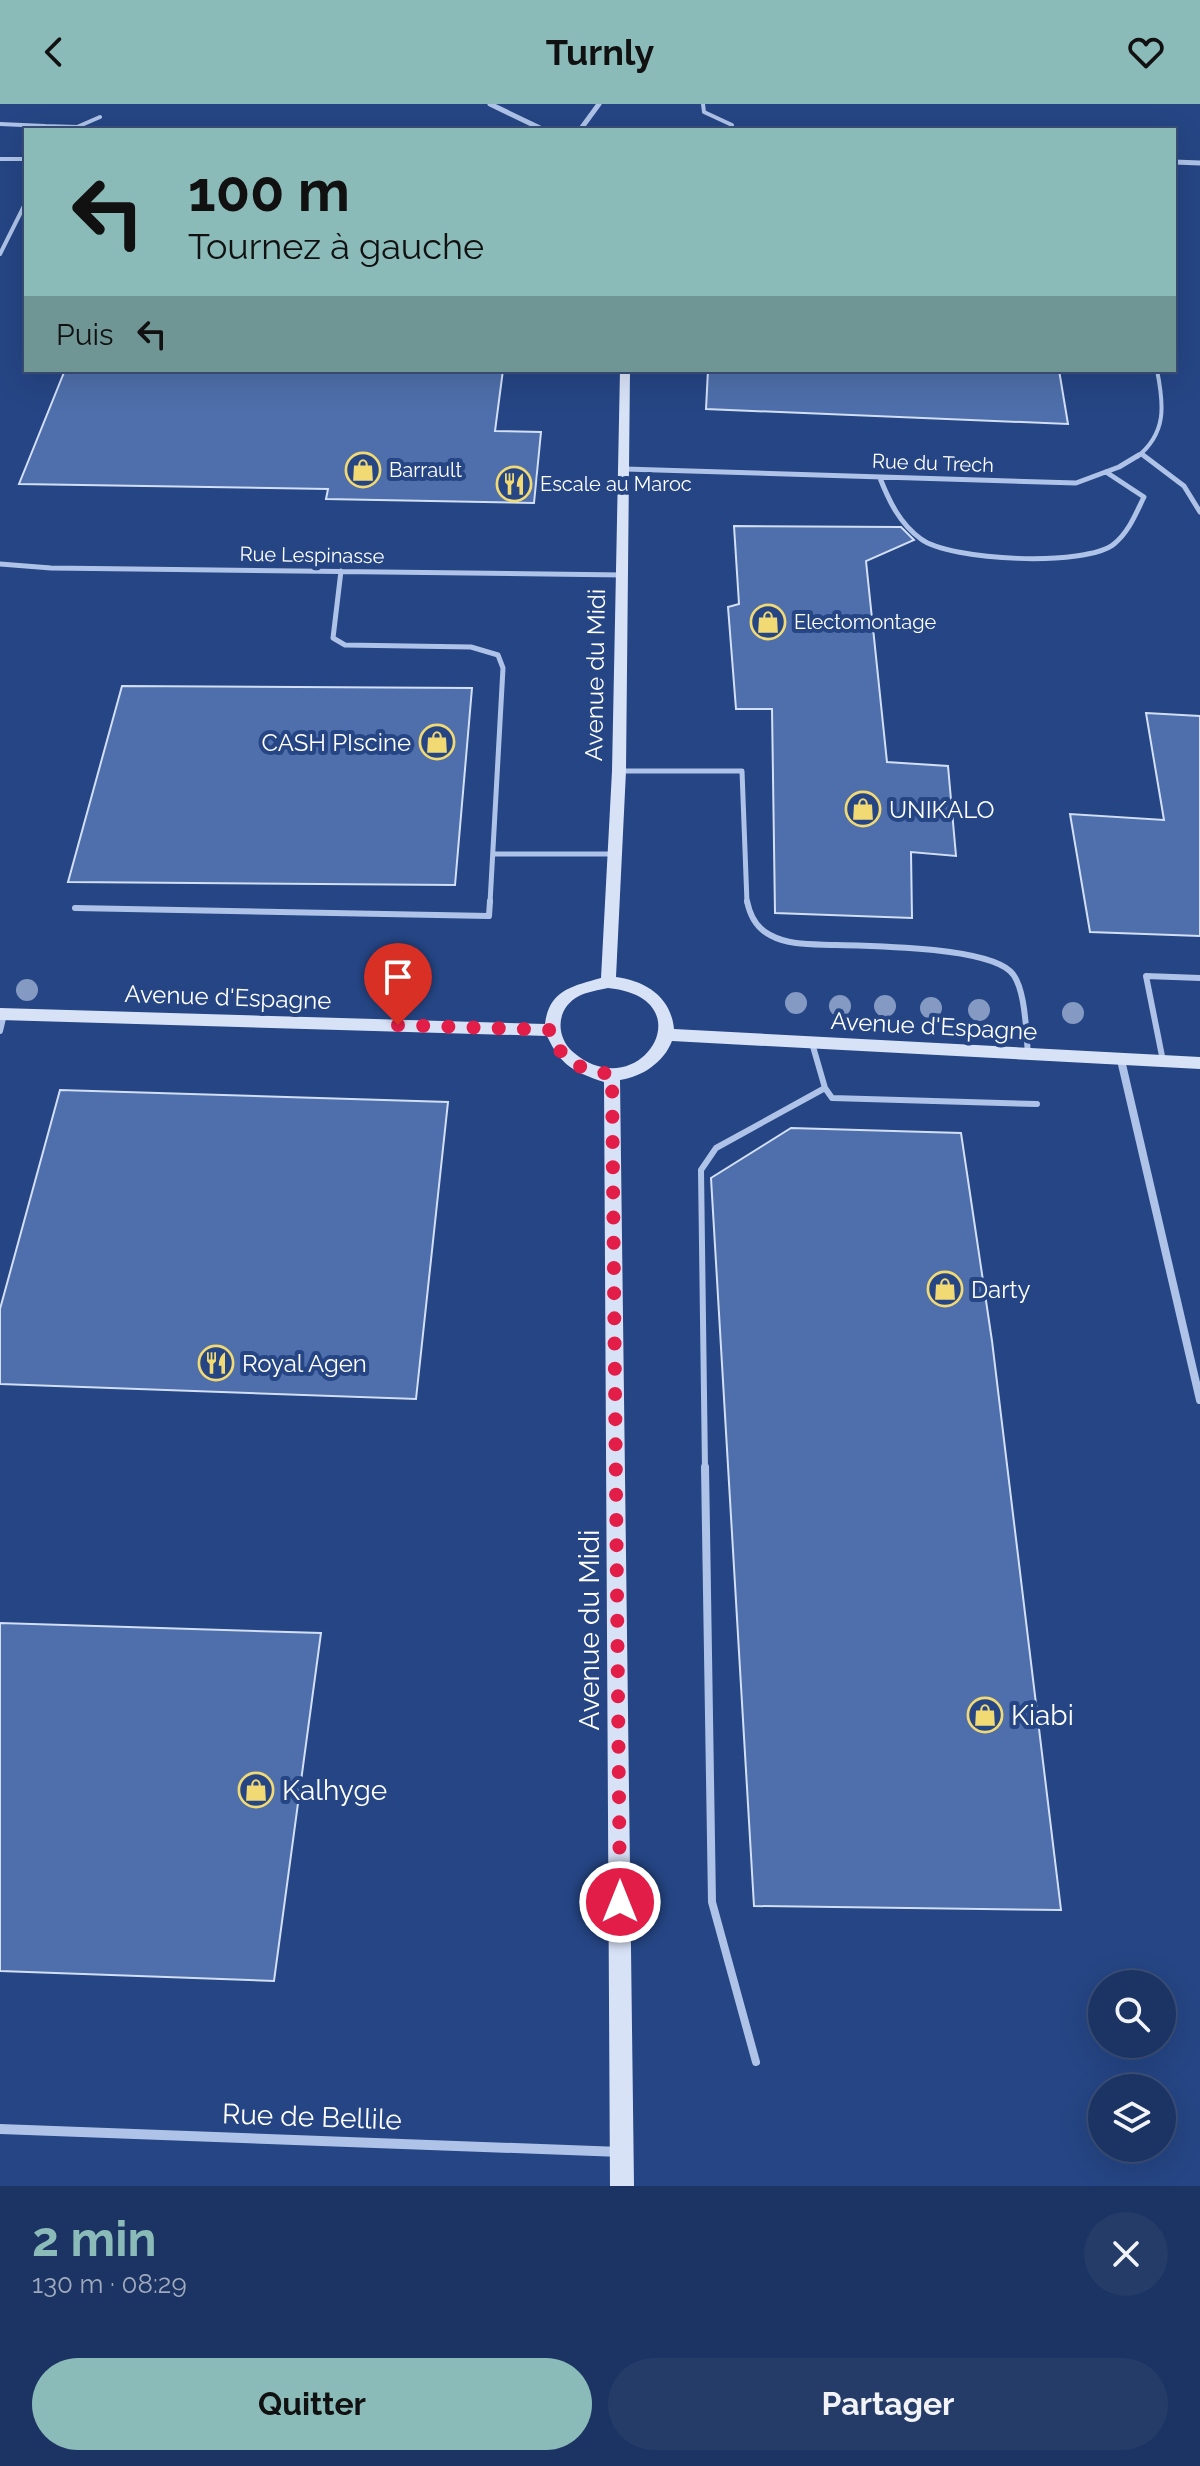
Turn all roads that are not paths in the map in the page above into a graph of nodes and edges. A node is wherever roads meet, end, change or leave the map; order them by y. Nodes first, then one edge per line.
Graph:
1 (490, 104) edge
2 (599, 104) edge
3 (703, 104) edge
4 (100, 117) dead end
5 (0, 124) edge
6 (44, 128) edge
7 (540, 128) edge
8 (579, 128) edge
9 (732, 128) edge
10 (0, 159) edge
11 (24, 159) edge
12 (1176, 162) edge
13 (1200, 163) edge
14 (24, 206) edge
15 (0, 254) edge
16 (625, 372) edge
17 (1158, 372) edge
18 (1143, 455) junction
19 (625, 469) junction
20 (1106, 472) junction
21 (880, 478) junction
22 (1200, 512) edge
23 (0, 564) edge
24 (341, 571) junction
25 (623, 575) junction
26 (619, 771) junction
27 (493, 854) junction
28 (614, 854) junction
29 (75, 908) dead end
30 (1200, 978) edge
31 (608, 982) junction
32 (2, 1014) edge
33 (551, 1030) junction
34 (0, 1031) edge
35 (666, 1035) junction
36 (812, 1043) junction
37 (1029, 1056) junction
38 (1121, 1060) junction
39 (1163, 1061) junction
40 (1200, 1063) edge
41 (612, 1074) junction
42 (825, 1088) junction
43 (1037, 1104) dead end
44 (1200, 1400) edge
45 (756, 2062) dead end
46 (0, 2129) edge
47 (622, 2152) junction
48 (622, 2186) edge

1 - 7 street
2 - 8 street
3 - 9 lane
4 - 6 lane
5 - 6 lane
10 - 11 lane
12 - 13 street
14 - 15 lane
16 - 19 street, Avenue du Midi
17 - 18 lane
18 - 20 lane, Rue du Trech
18 - 22 lane
19 - 21 lane, Rue du Trech
19 - 25 street, Avenue du Midi
20 - 21 lane, Rue du Trech
20 - 21 lane
23 - 24 lane, Rue Lespinasse
24 - 25 lane, Rue Lespinasse
24 - 27 lane
25 - 26 street, Avenue du Midi
26 - 28 street, Avenue du Midi
26 - 37 lane
27 - 28 lane
27 - 29 lane
28 - 31 street, Avenue du Midi
30 - 39 lane
31 - 33 street
31 - 35 street
32 - 33 street, Avenue d'Espagne
32 - 34 lane
33 - 41 street
35 - 36 street, Avenue d'Espagne
35 - 41 street
36 - 37 street, Avenue d'Espagne
36 - 42 lane
37 - 38 street, Avenue d'Espagne
38 - 39 street, Avenue d'Espagne
38 - 44 street
39 - 40 street, Avenue d'Espagne
41 - 47 street, Avenue du Midi
42 - 43 lane
42 - 45 lane
46 - 47 street, Rue de Bellile
47 - 48 street, Avenue du Midi

